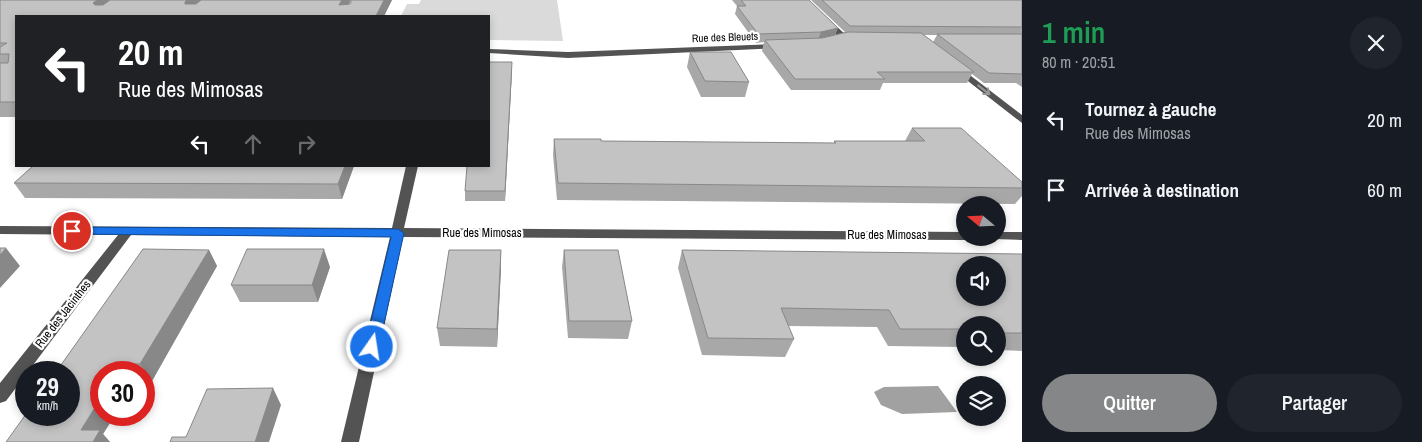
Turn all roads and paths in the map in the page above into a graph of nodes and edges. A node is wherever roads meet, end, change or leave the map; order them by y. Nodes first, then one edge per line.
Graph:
1 (804, 0) edge
2 (853, 38) edge
3 (789, 45) edge
4 (490, 50) edge
5 (948, 62) edge
6 (1022, 120) edge
7 (412, 167) edge
8 (0, 230) edge
9 (127, 232) junction
10 (398, 233) junction
11 (956, 236) edge
12 (1006, 236) edge
13 (1022, 236) edge
14 (0, 396) edge
15 (350, 442) edge

1 - 2 street
3 - 4 street, Rue des Bleuets
5 -> 6 street
7 - 10 street
8 - 9 street, Rue des Mimosas
9 - 10 street, Rue des Mimosas
9 - 14 street, Rue des Jacinthes
10 - 11 street, Rue des Mimosas
10 - 15 street
12 - 13 street

